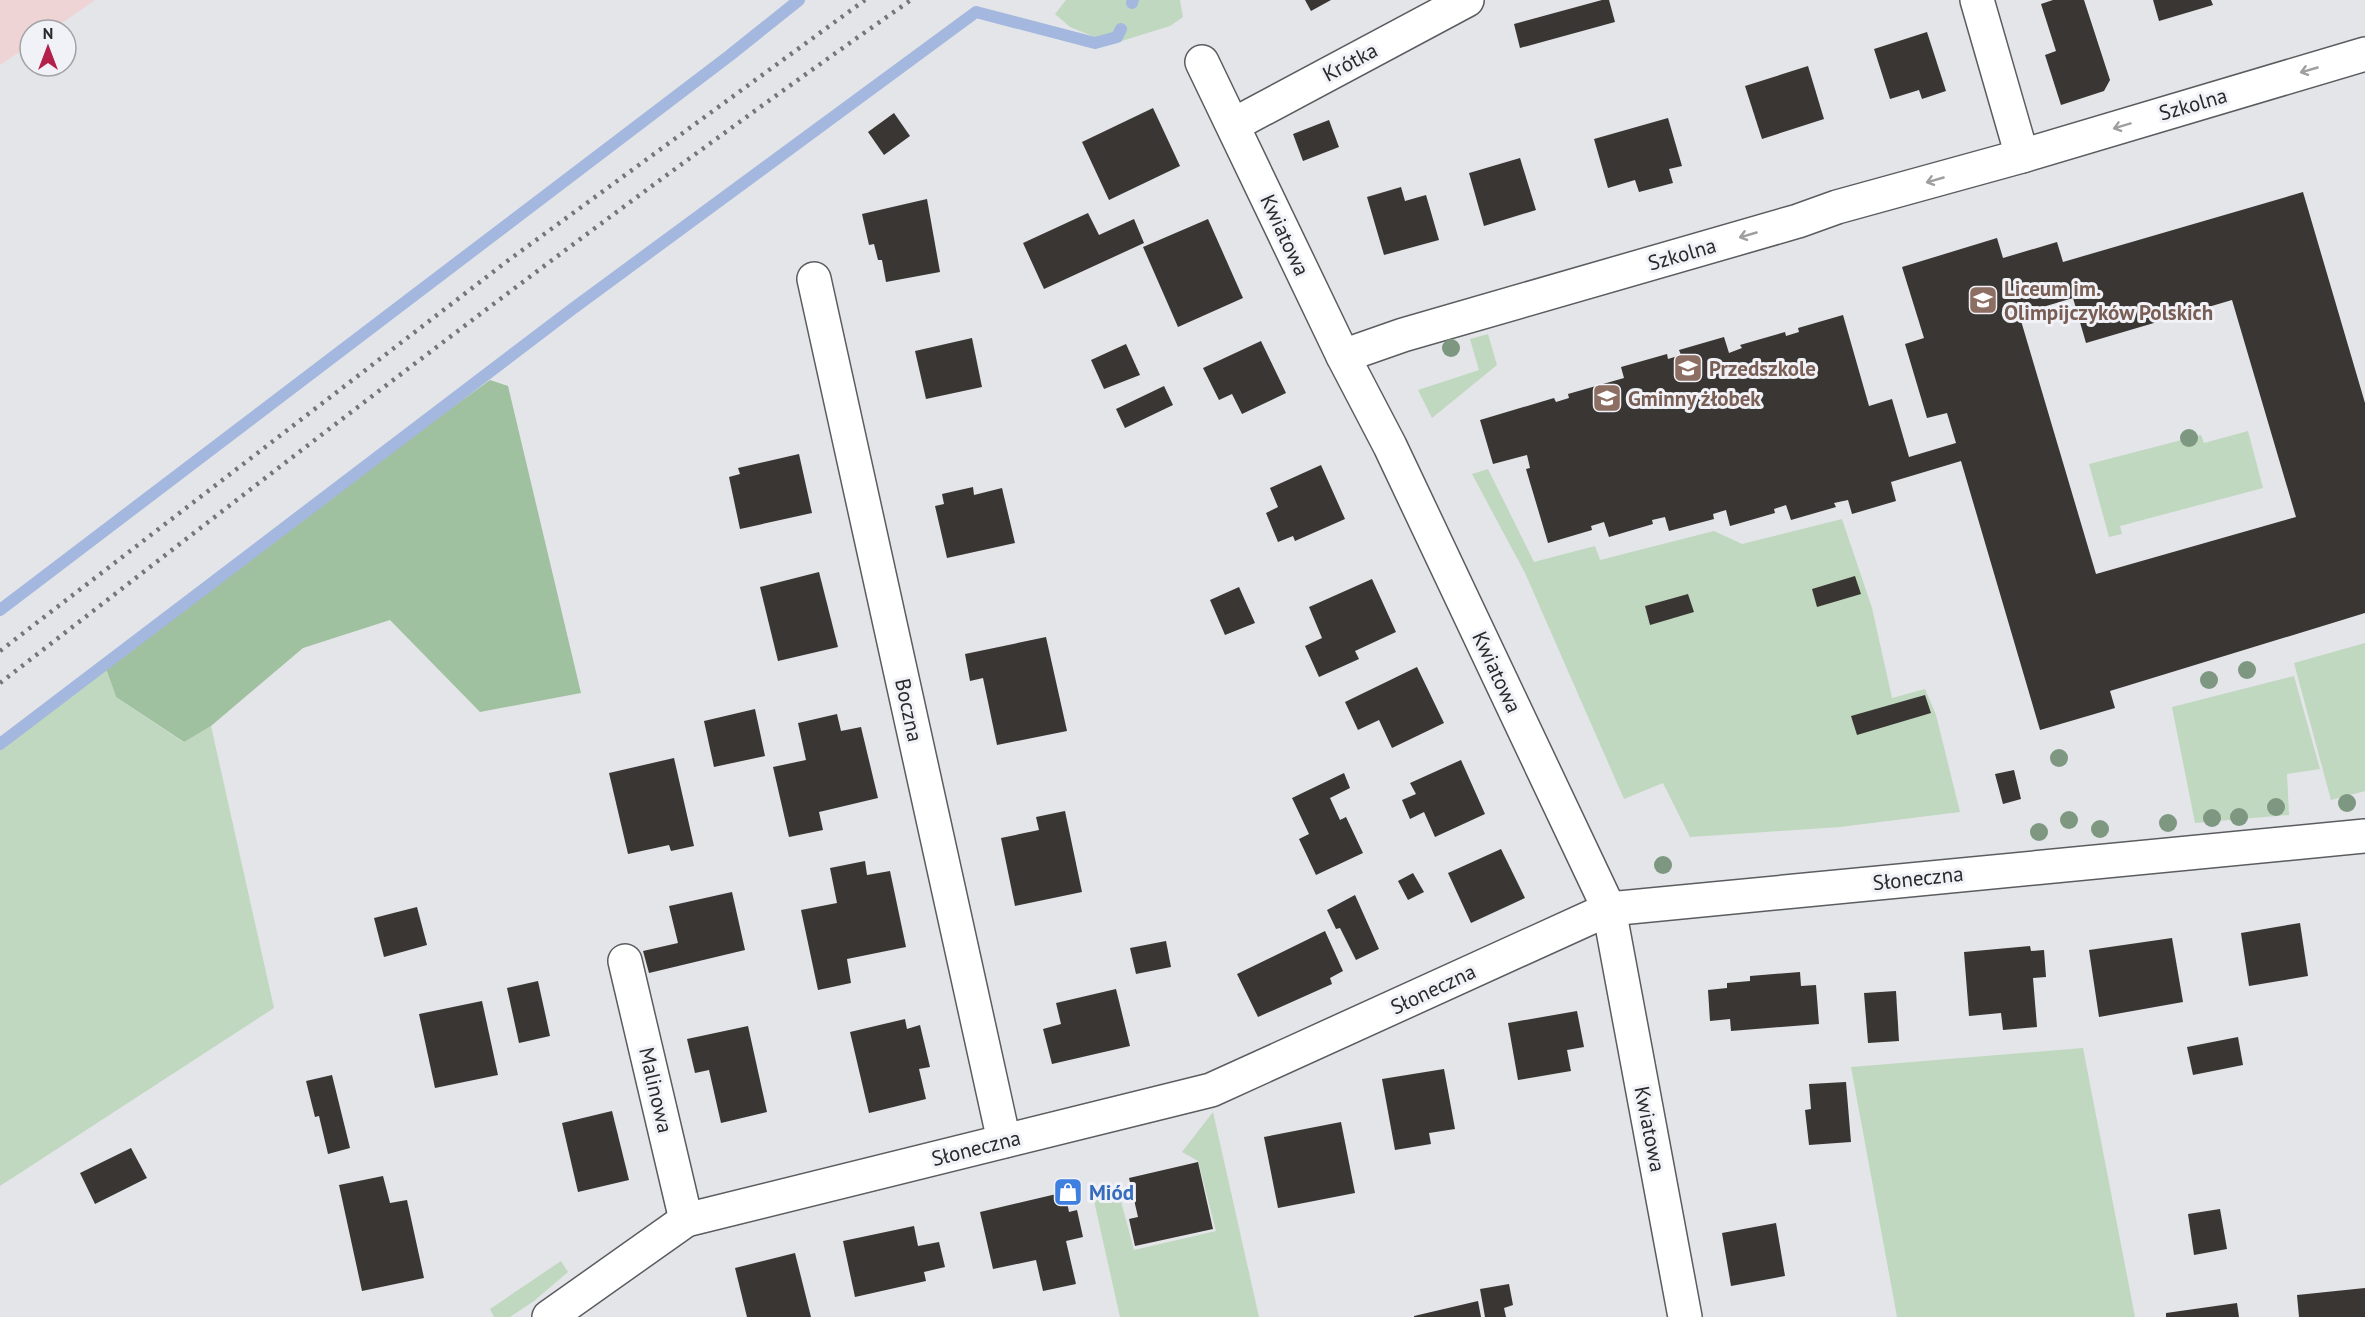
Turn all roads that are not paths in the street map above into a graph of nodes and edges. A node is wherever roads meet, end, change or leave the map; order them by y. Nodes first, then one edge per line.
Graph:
1 (1467, 0) edge
2 (1977, 0) edge
3 (2365, 54) edge
4 (1202, 62) dead end
5 (1233, 125) junction
6 (2022, 156) junction
7 (814, 279) dead end
8 (1343, 356) junction
9 (2365, 836) edge
10 (1609, 909) junction
11 (625, 961) dead end
12 (1004, 1141) junction
13 (686, 1220) junction
14 (549, 1317) edge
15 (1685, 1317) edge

1 - 5 street, Krótka
2 - 6 street
3 -> 6 street, Szkolna
4 - 5 street, Kwiatowa
5 - 8 street, Kwiatowa
6 -> 8 street, Szkolna
7 - 12 street, Boczna
8 - 10 street, Kwiatowa
9 - 10 street, Słoneczna
10 - 12 street, Słoneczna
10 - 15 street, Kwiatowa
11 - 13 street, Malinowa
12 - 13 street, Słoneczna
13 - 14 street, Słoneczna

